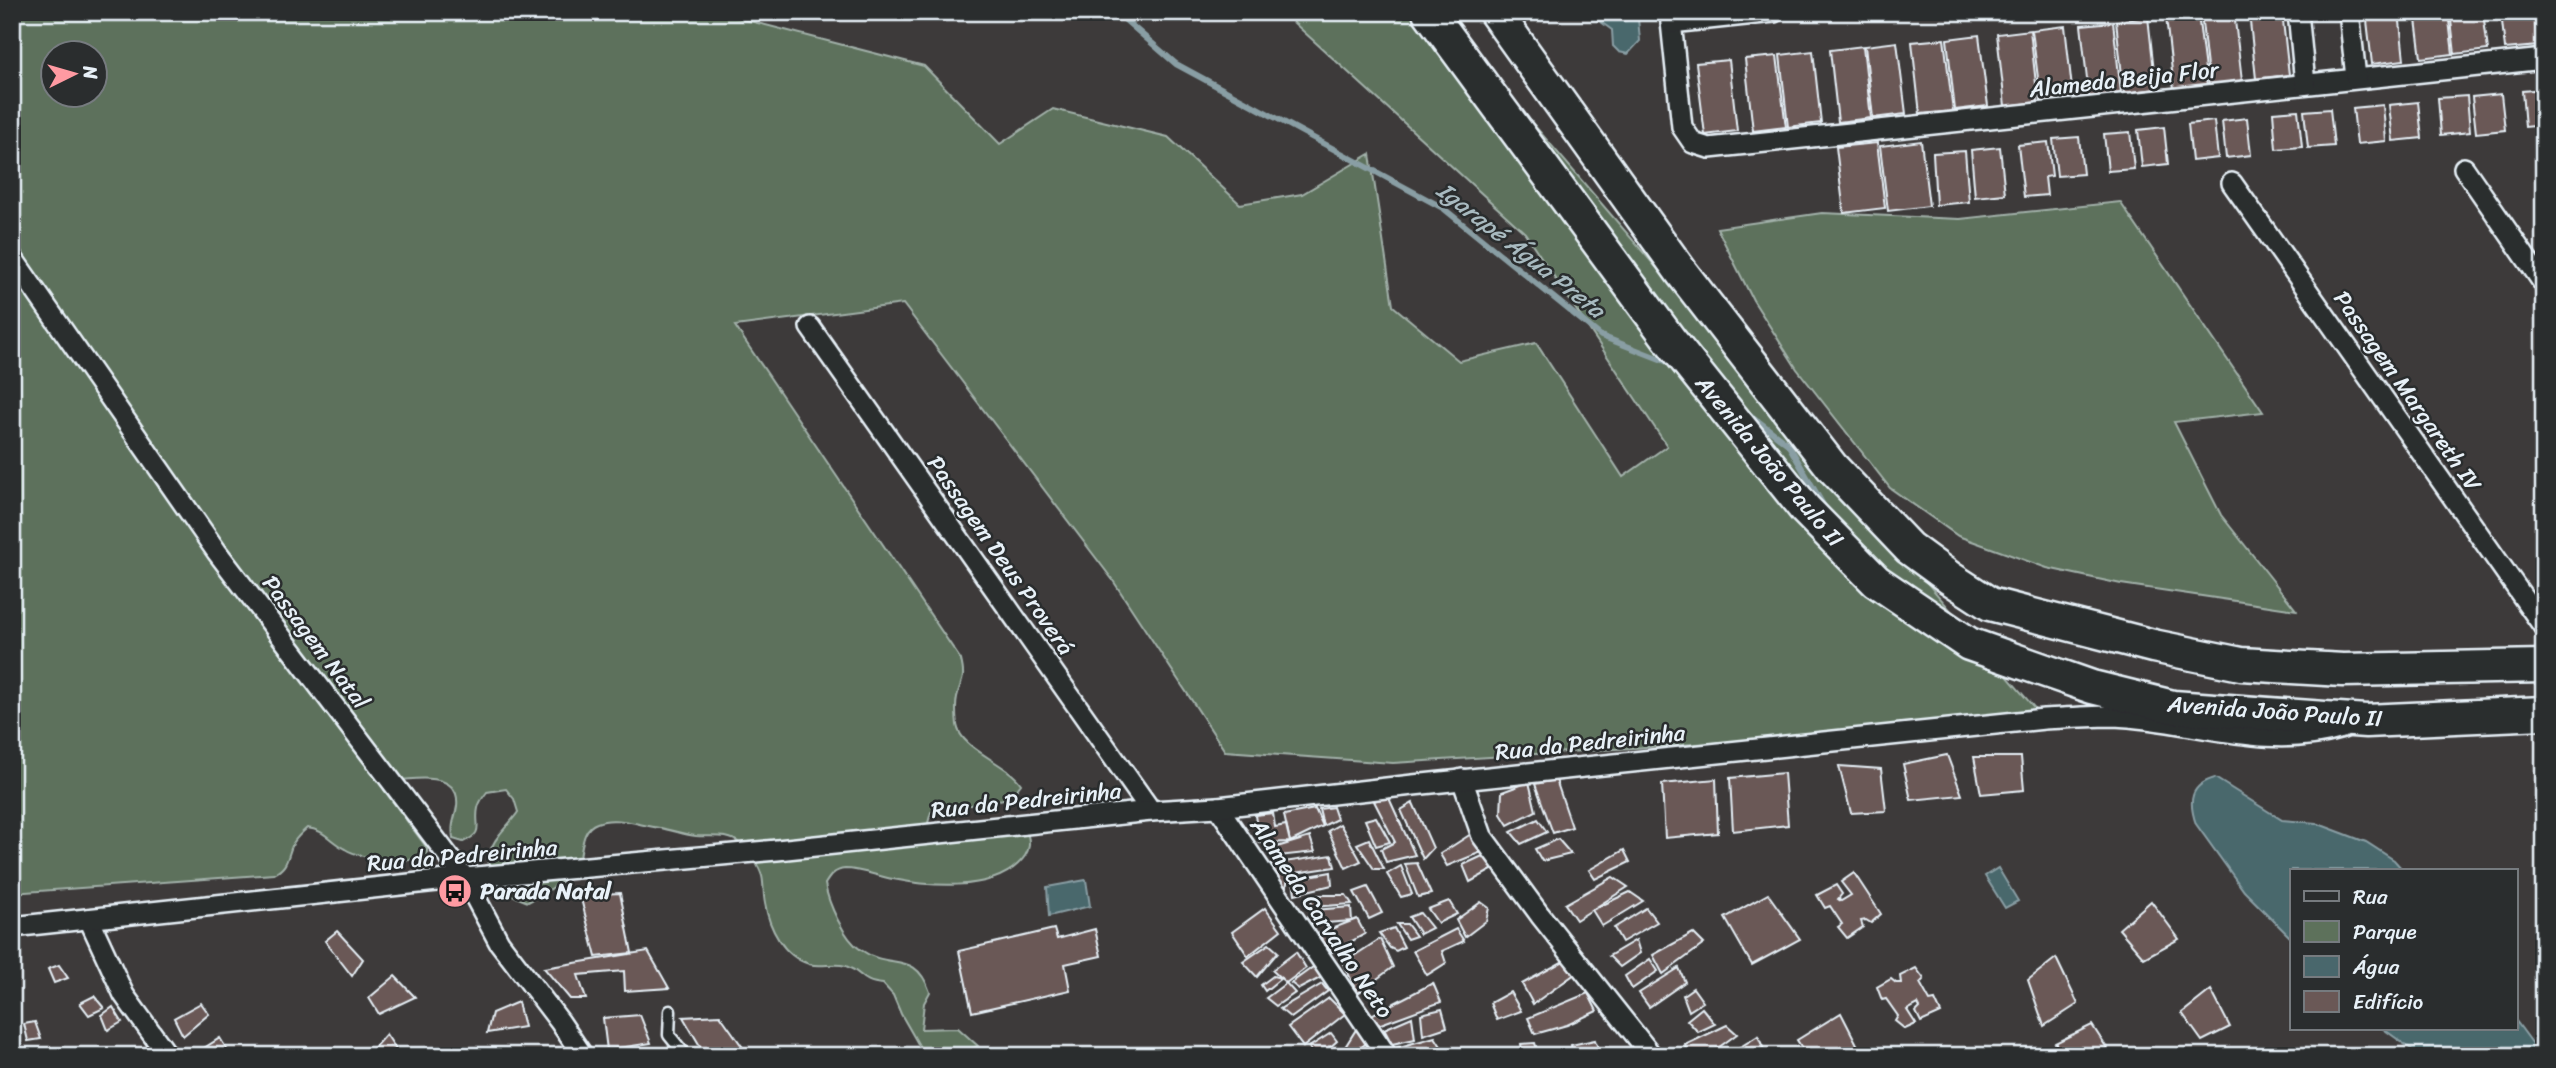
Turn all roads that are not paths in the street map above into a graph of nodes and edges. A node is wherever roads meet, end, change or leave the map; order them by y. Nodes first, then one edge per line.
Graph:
1 (1429, 12) edge
2 (1495, 12) edge
3 (1774, 12) edge
4 (2298, 12) edge
5 (2349, 12) edge
6 (1671, 18) edge
7 (2544, 59) edge
8 (2356, 78) junction
9 (2305, 84) junction
10 (2463, 168) dead end
11 (2232, 183) dead end
12 (12, 257) edge
13 (2544, 284) edge
14 (810, 327) dead end
15 (2544, 627) edge
16 (2544, 666) edge
17 (2544, 713) edge
18 (2366, 721) junction
19 (1462, 779) junction
20 (1218, 807) junction
21 (1152, 811) junction
22 (465, 877) junction
23 (89, 919) junction
24 (12, 927) edge
25 (670, 1011) dead end
26 (168, 1056) edge
27 (583, 1056) edge
28 (685, 1056) edge
29 (1387, 1056) edge
30 (1652, 1056) edge

1 - 18 main road, Avenida João Paulo II
2 - 16 main road, Avenida João Paulo II
3 - 6 street
4 - 9 street
5 - 8 street
6 - 9 street, Alameda Beija Flor
7 - 8 street, Alameda Beija Flor
8 - 9 street, Alameda Beija Flor
10 - 13 street
11 - 15 street, Passagem Margareth IV
12 - 22 street, Passagem Natal
14 - 21 street, Passagem Deus Proverá
17 - 18 main road, Avenida João Paulo II
18 - 19 street, Rua da Pedreirinha
19 - 20 street, Rua da Pedreirinha
19 - 30 street
20 - 21 street, Rua da Pedreirinha
20 - 29 street, Alameda Carvalho Neto
21 - 22 street, Rua da Pedreirinha
22 - 23 street, Rua da Pedreirinha
22 - 27 street, Passagem Natal
23 - 24 street, Rua da Pedreirinha
23 - 26 street
25 - 28 lane

